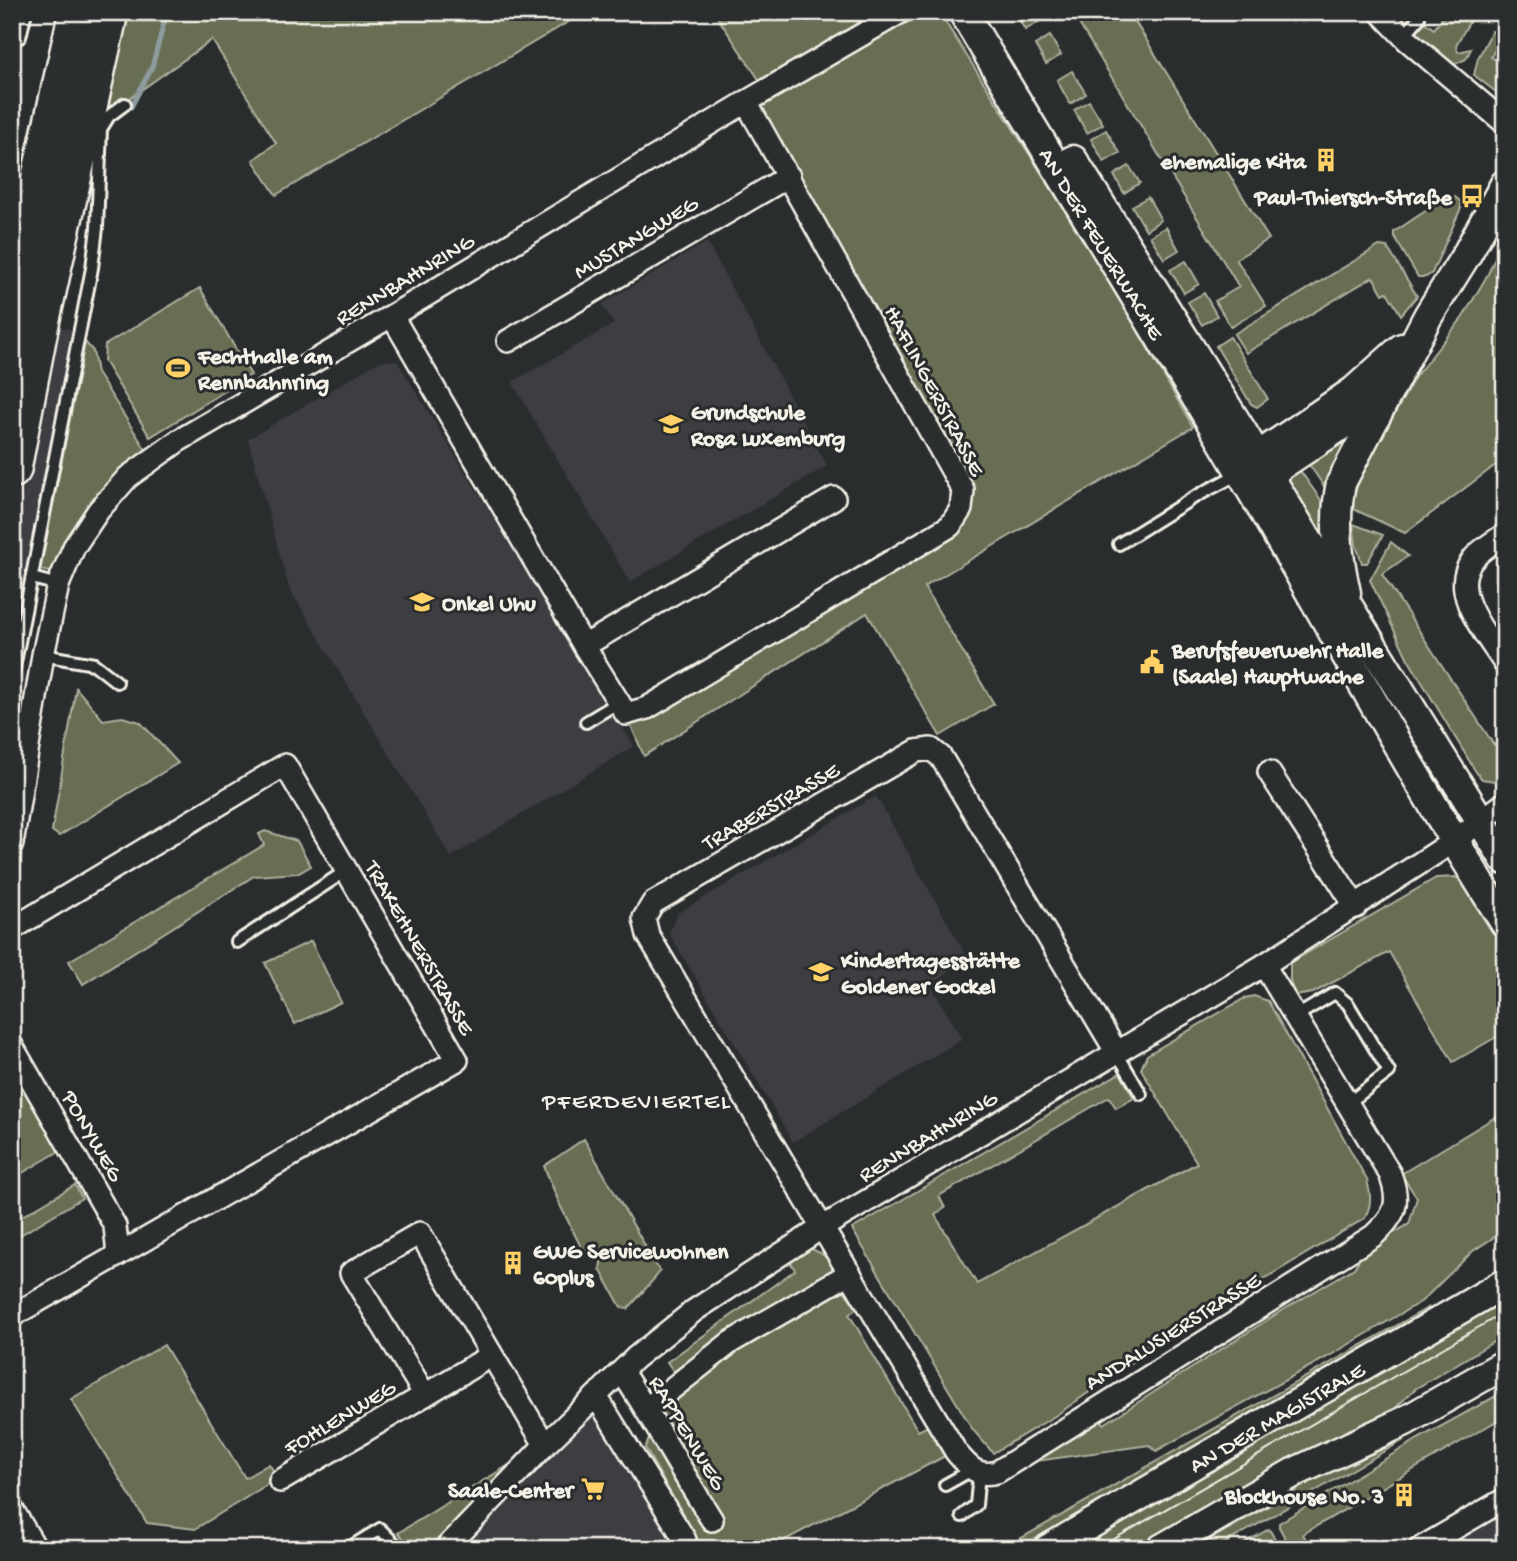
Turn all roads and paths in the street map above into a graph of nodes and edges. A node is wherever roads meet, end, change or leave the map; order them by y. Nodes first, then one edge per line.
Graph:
1 (26, 12) edge
2 (78, 12) edge
3 (109, 12) edge
4 (901, 12) edge
5 (963, 12) edge
6 (982, 12) edge
7 (1380, 12) edge
8 (1419, 18) dead end
9 (20, 37) dead end
10 (1404, 37) junction
11 (746, 102) junction
12 (125, 104) dead end
13 (1505, 123) edge
14 (789, 176) junction
15 (1505, 184) edge
16 (12, 304) edge
17 (391, 316) junction
18 (1428, 316) junction
19 (508, 341) dead end
20 (1383, 401) junction
21 (1240, 428) junction
22 (1295, 430) junction
23 (12, 469) edge
24 (1256, 477) junction
25 (834, 498) dead end
26 (1505, 534) edge
27 (1119, 544) dead end
28 (32, 579) junction
29 (58, 585) junction
30 (1349, 606) junction
31 (584, 646) junction
32 (1502, 651) edge
33 (43, 655) junction
34 (12, 678) edge
35 (117, 682) dead end
36 (619, 702) junction
37 (586, 722) dead end
38 (1269, 772) dead end
39 (1505, 803) edge
40 (1480, 822) junction
41 (1454, 841) junction
42 (12, 844) edge
43 (1505, 860) edge
44 (346, 871) junction
45 (1356, 907) junction
46 (1505, 923) edge
47 (12, 929) edge
48 (237, 942) dead end
49 (1264, 965) junction
50 (1295, 1017) junction
51 (12, 1046) edge
52 (1117, 1053) junction
53 (1141, 1094) dead end
54 (1347, 1104) junction
55 (823, 1227) junction
56 (118, 1255) junction
57 (850, 1273) junction
58 (1505, 1283) edge
59 (12, 1316) edge
60 (492, 1355) junction
61 (1505, 1364) edge
62 (622, 1372) junction
63 (425, 1395) junction
64 (596, 1396) junction
65 (646, 1409) junction
66 (545, 1445) junction
67 (975, 1471) junction
68 (280, 1481) dead end
69 (945, 1485) dead end
70 (1505, 1499) edge
71 (962, 1516) dead end
72 (712, 1520) dead end
73 (16, 1522) edge
74 (36, 1549) edge
75 (347, 1549) edge
76 (400, 1549) edge
77 (445, 1549) edge
78 (685, 1549) edge
79 (1048, 1549) edge
80 (1161, 1549) edge
81 (1419, 1549) edge

1 - 9 lane
2 - 16 highway
3 - 23 highway
4 - 11 street, RENNBAHNRING
5 - 24 street, AN DER FEUERWACHE
6 - 21 street, AN DER FEUERWACHE
7 - 10 street
8 - 10 lane
10 - 13 street
11 - 14 street, HAFLINGERSTRASSE
11 - 17 street, RENNBAHNRING
12 - 28 lane
14 - 19 street, MUSTANGWEG
14 - 36 street, HAFLINGERSTRASSE
15 - 18 street
17 - 29 street, RENNBAHNRING
17 - 31 street
18 - 20 street
18 - 22 street
20 - 24 street
20 - 30 street
21 - 22 street
21 - 24 street, AN DER FEUERWACHE
22 - 24 street
24 - 27 lane
24 - 30 street, AN DER FEUERWACHE
24 - 41 street, AN DER FEUERWACHE
25 - 31 street
26 - 32 street
28 - 29 lane
28 - 34 lane
29 - 33 street, RENNBAHNRING
30 - 40 street, AN DER FEUERWACHE
31 - 36 street
33 - 35 lane
33 - 42 street, RENNBAHNRING
36 - 37 lane
38 - 45 street
39 - 40 street, RENNBAHNRING
40 - 41 street, RENNBAHNRING
40 - 43 street, AN DER FEUERWACHE
41 - 45 street, RENNBAHNRING
41 - 46 street, AN DER FEUERWACHE
44 - 47 street, TRAKEHNERSTRASSE
44 - 48 lane
44 - 56 street, TRAKEHNERSTRASSE
45 - 49 street, RENNBAHNRING
49 - 50 street, ANDALUSIERSTRASSE
49 - 52 street, RENNBAHNRING
50 - 54 street, ANDALUSIERSTRASSE
50 - 54 lane
51 - 56 street, PONYWEG
52 - 53 lane
52 - 55 street, RENNBAHNRING
52 - 55 street, TRABERSTRASSE
54 - 67 street, ANDALUSIERSTRASSE
55 - 57 street
55 - 62 street, RENNBAHNRING
56 - 59 street, TRAKEHNERSTRASSE
57 - 65 street
57 - 67 street
58 - 79 street, AN DER MAGISTRALE
60 - 63 street, FOHLENWEG
60 - 63 street, FOHLENWEG
60 - 66 street, FOHLENWEG
61 - 80 street
62 - 64 street, RENNBAHNRING
62 - 65 street, RAPPENWEG
63 - 68 street, FOHLENWEG
64 - 66 street, RENNBAHNRING
64 - 78 street
65 - 72 street, RAPPENWEG
66 - 77 street, RENNBAHNRING
67 - 69 lane
67 - 71 lane
70 - 81 street
73 - 74 street
75 - 76 lane

